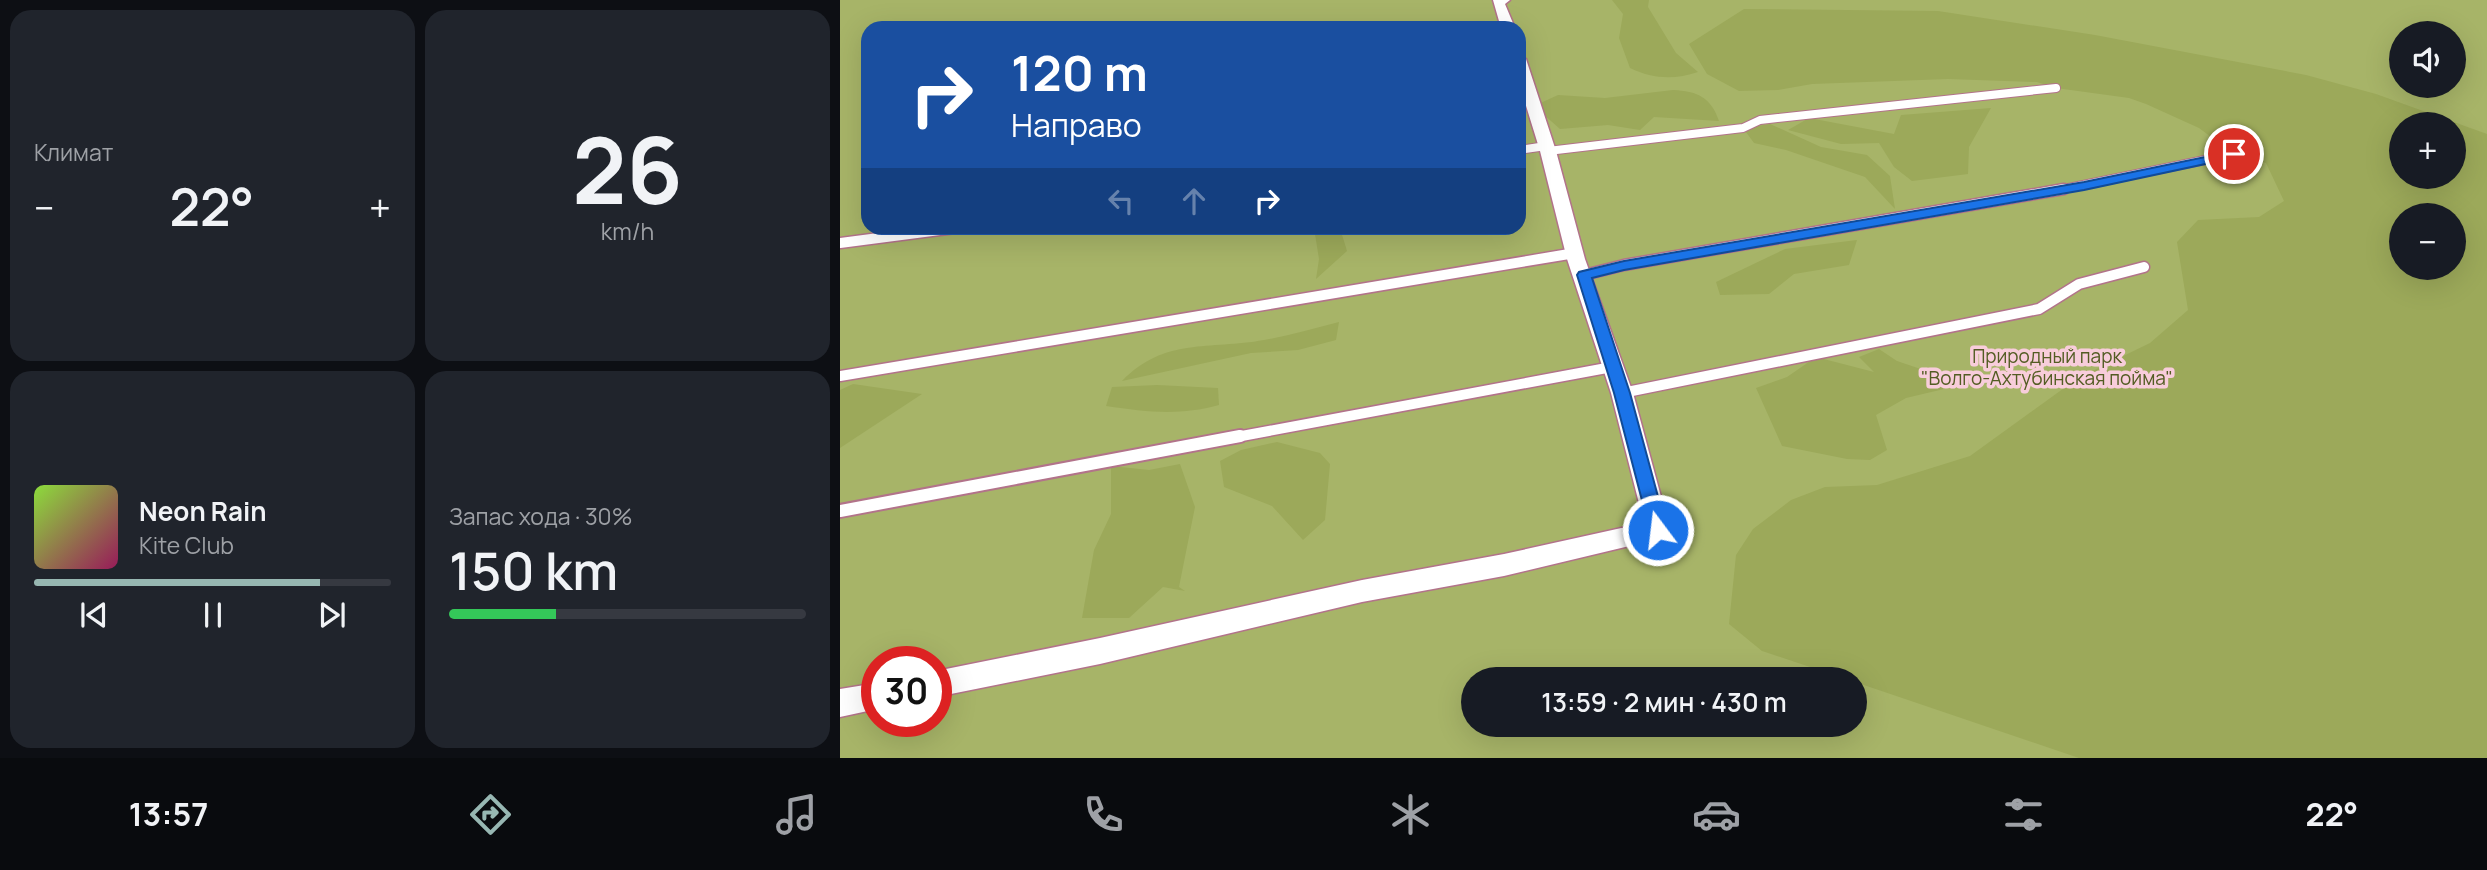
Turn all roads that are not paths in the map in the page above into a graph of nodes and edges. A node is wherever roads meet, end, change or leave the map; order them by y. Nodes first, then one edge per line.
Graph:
1 (1503, 0) edge
2 (1505, 21) edge
3 (1526, 81) edge
4 (2056, 88) dead end
5 (1547, 148) junction
6 (1526, 150) edge
7 (2234, 154) dead end
8 (902, 235) edge
9 (840, 243) edge
10 (1574, 253) junction
11 (2144, 267) dead end
12 (1584, 275) junction
13 (1612, 367) junction
14 (840, 376) edge
15 (1622, 393) junction
16 (840, 512) edge
17 (952, 681) edge
18 (861, 699) edge
19 (840, 703) edge

1 - 2 street
3 - 5 street
4 - 5 lane
5 - 6 lane
5 - 10 street
7 - 12 lane
8 - 9 lane
10 - 12 street
10 - 14 lane
11 - 15 lane
12 - 13 street
13 - 15 street
13 - 16 lane
15 - 17 street
18 - 19 street

